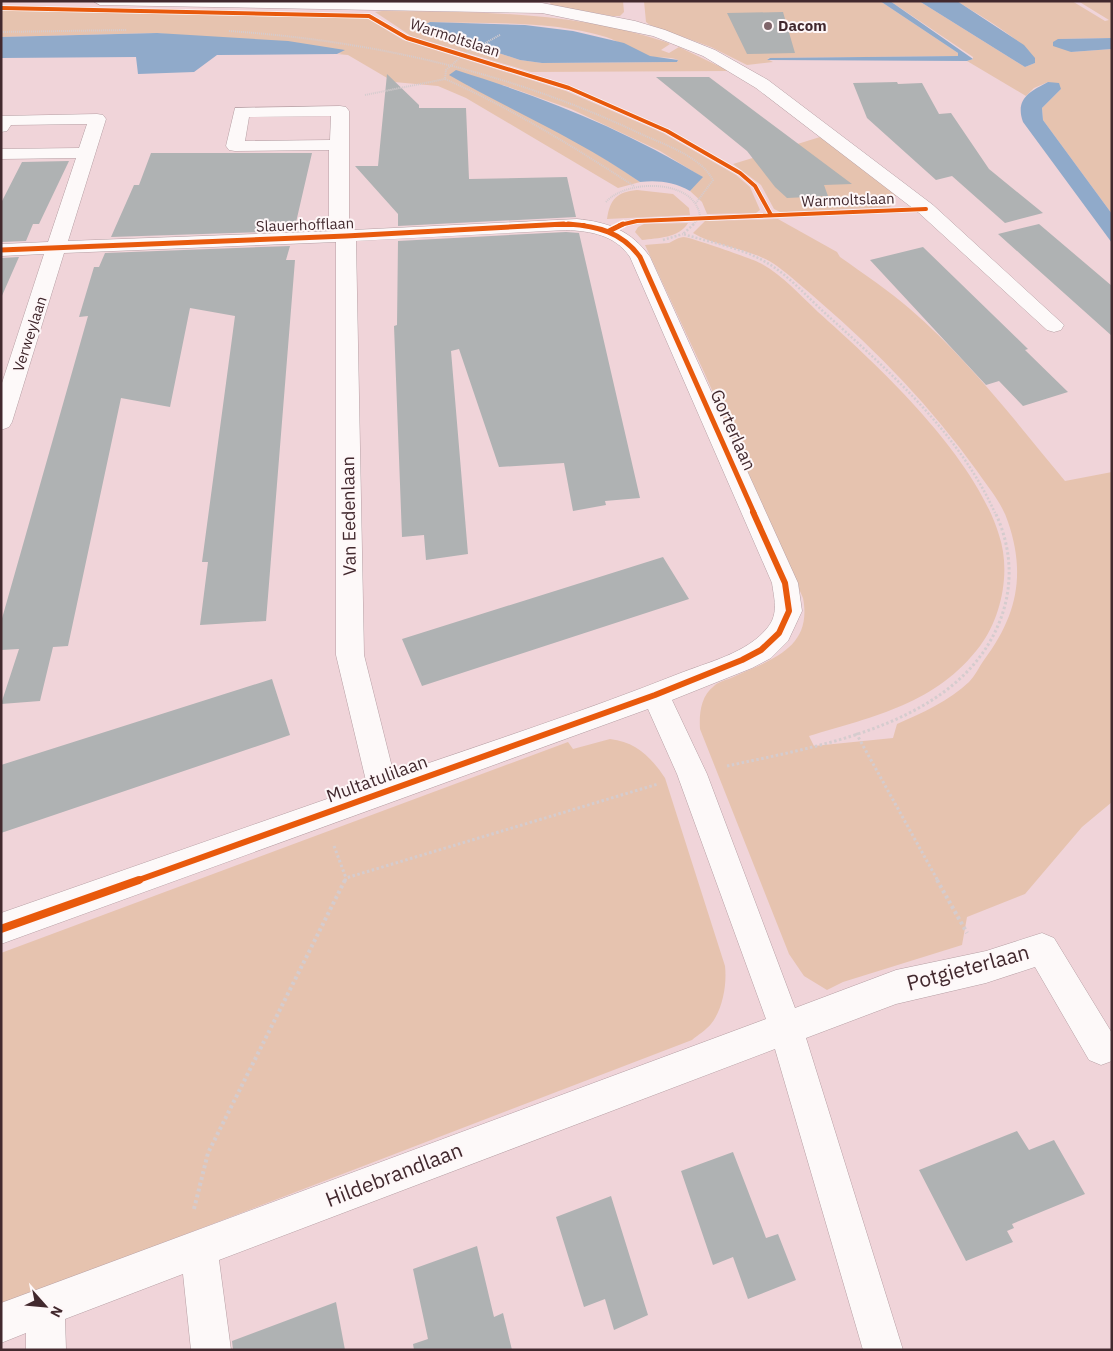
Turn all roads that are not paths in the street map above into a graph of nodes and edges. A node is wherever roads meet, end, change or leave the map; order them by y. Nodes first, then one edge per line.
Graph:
1 (100, 1) edge
2 (542, 4) edge
3 (1, 127) edge
4 (338, 145) junction
5 (86, 153) junction
6 (1, 154) edge
7 (601, 228) joint
8 (346, 236) junction
9 (58, 247) junction
10 (1, 250) edge
11 (1054, 325) dead end
12 (1, 422) edge
13 (761, 650) joint
14 (655, 695) junction
15 (384, 792) junction
16 (1, 930) edge
17 (786, 1028) junction
18 (1101, 1048) dead end
19 (191, 1252) junction
20 (45, 1306) junction
21 (1, 1323) edge
22 (881, 1349) edge
23 (46, 1350) edge
24 (211, 1350) edge

1 - 2 street, Warmoltslaan
2 - 11 street, Warmoltslaan
3 - 5 street, Verweylaan
4 - 4 street, Van Eedenlaan
4 - 8 street, Van Eedenlaan
5 - 6 street
5 - 9 street, Verweylaan
7 - 8 street, Slauerhofflaan
7 - 13 street, Gorterlaan
8 - 9 street, Slauerhofflaan
8 - 15 street, Van Eedenlaan
9 - 10 street, Slauerhofflaan
9 - 12 street, Verweylaan
13 - 14 street, Multatulilaan
14 - 15 street, Multatulilaan
14 - 17 street
15 - 16 street, Multatulilaan
17 - 18 street, Potgieterlaan
17 - 19 street, Hildebrandlaan
17 - 22 street
19 - 20 street, Hildebrandlaan
19 - 24 street
20 - 21 street, Hildebrandlaan
20 - 23 street

